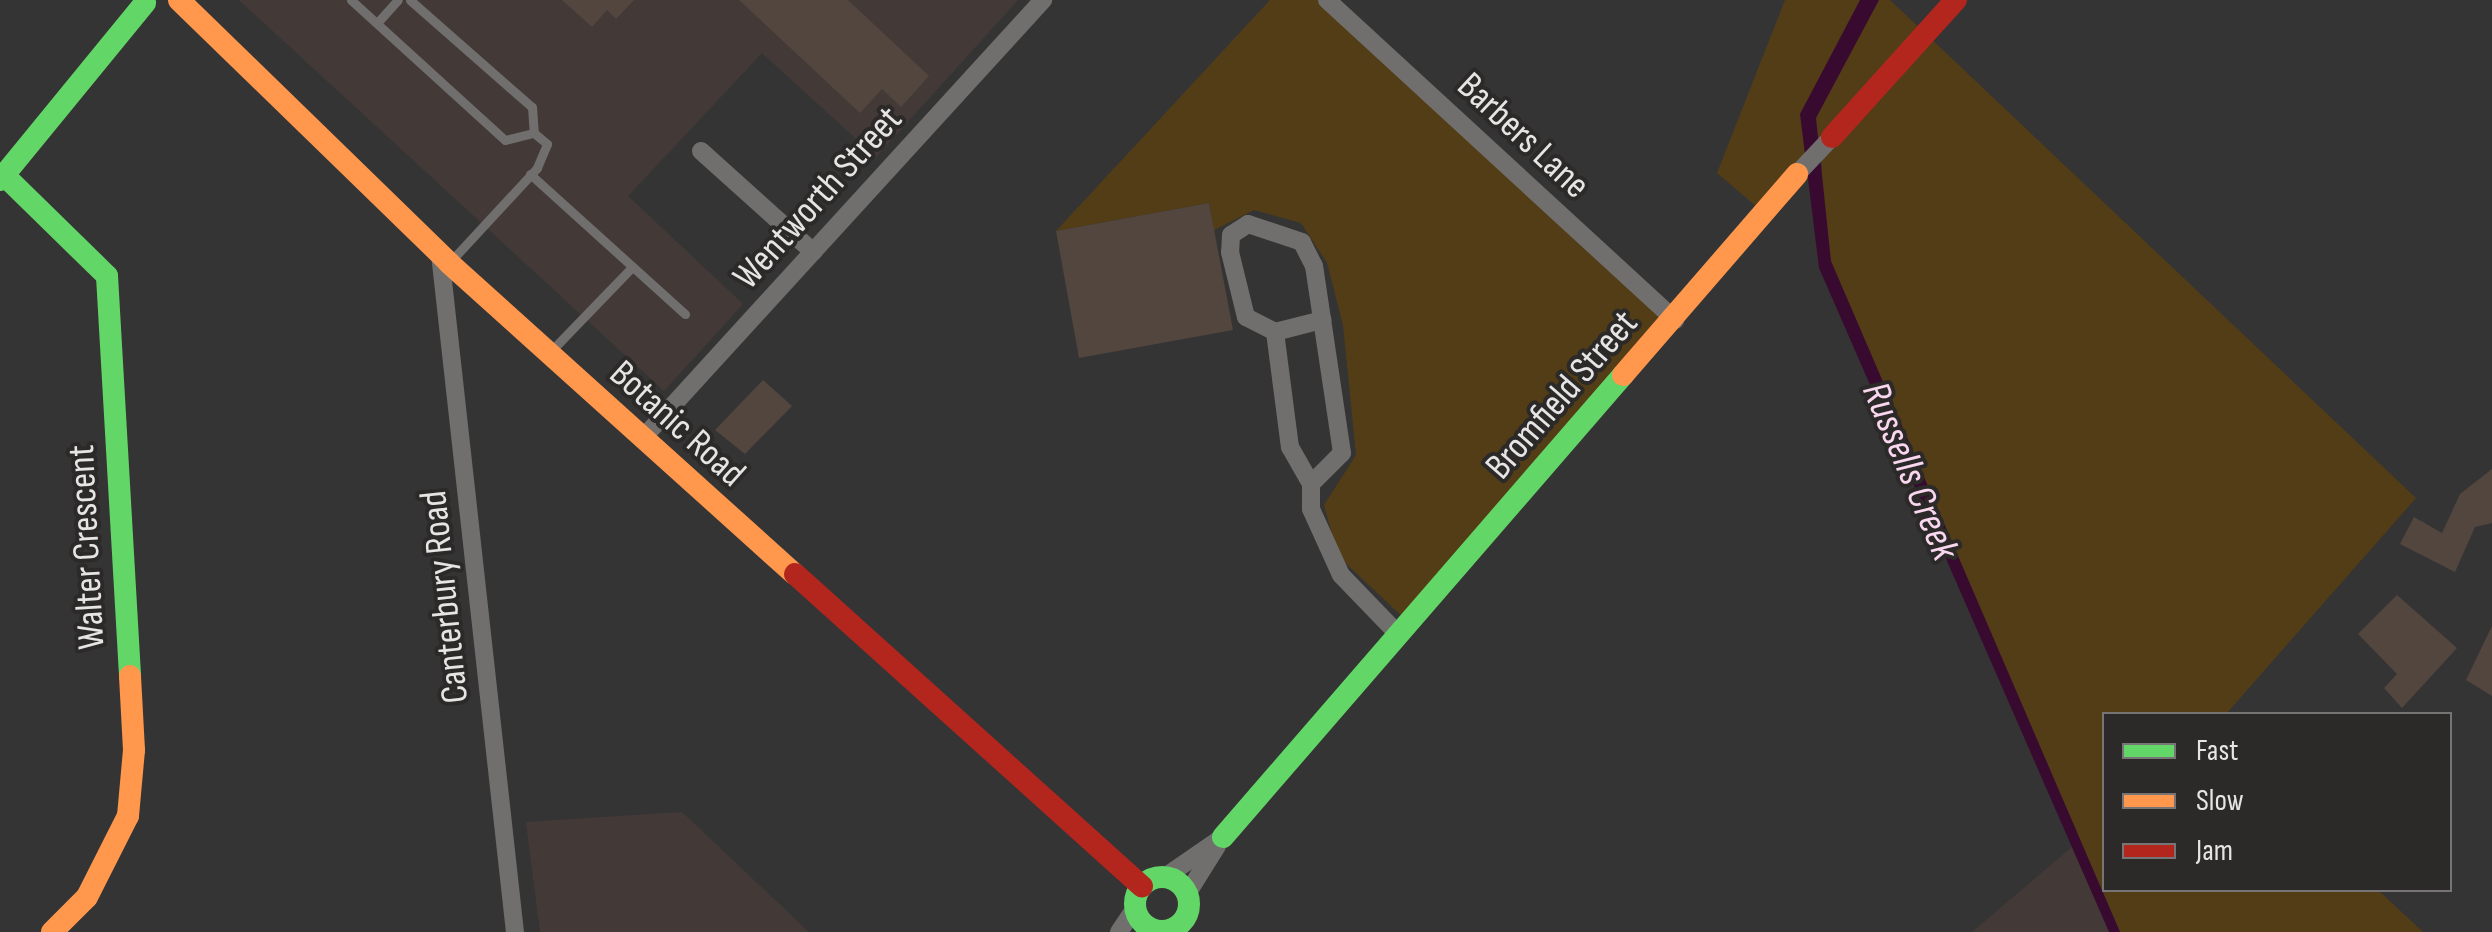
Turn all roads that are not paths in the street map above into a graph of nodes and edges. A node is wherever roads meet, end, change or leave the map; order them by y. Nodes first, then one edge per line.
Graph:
1 (178, 0) edge
2 (352, 0) edge
3 (398, 0) edge
4 (410, 0) edge
5 (1043, 0) edge
6 (1326, 0) edge
7 (1956, 0) edge
8 (143, 1) edge
9 (377, 23) junction
10 (534, 133) junction
11 (1832, 137) joint
12 (701, 150) dead end
13 (530, 174) junction
14 (1798, 174) joint
15 (2, 178) edge
16 (813, 252) junction
17 (445, 259) junction
18 (632, 267) junction
19 (685, 314) dead end
20 (1322, 320) junction
21 (1675, 320) junction
22 (1274, 332) junction
23 (548, 354) junction
24 (642, 439) junction
25 (1311, 484) junction
26 (1399, 635) junction
27 (1222, 837) junction
28 (1166, 877) junction
29 (1138, 897) junction
30 (1188, 903) junction
31 (1160, 931) edge
32 (52, 932) edge
33 (515, 932) edge
34 (1120, 932) edge
35 (1204, 932) edge

1 - 8 street
1 - 17 street, Botanic Road
2 - 9 lane
3 - 9 lane
4 - 10 lane
5 - 16 street, Wentworth Street
6 - 21 street, Barbers Lane
7 - 11 street, Bromfield Street
8 - 15 street
9 - 10 lane
10 - 13 lane
11 - 14 street, Bromfield Street
12 - 16 street
13 - 17 lane
13 - 18 lane
14 - 21 street, Bromfield Street
15 - 32 street, Walter Crescent
16 - 24 street, Wentworth Street
17 - 23 street, Botanic Road
17 - 33 street, Canterbury Road
18 - 19 lane
18 - 23 lane
20 - 22 street
20 - 22 street
20 - 25 street
21 - 26 street, Bromfield Street
22 - 25 street
23 - 24 street, Botanic Road
24 - 29 street, Botanic Road
25 - 26 street
26 - 27 street, Bromfield Street
27 - 28 street, Bromfield Street
27 - 30 street, Bromfield Street
28 - 29 street
28 - 30 street
29 - 31 street, Botanic Road
29 - 34 street
30 - 31 street
30 - 35 street

